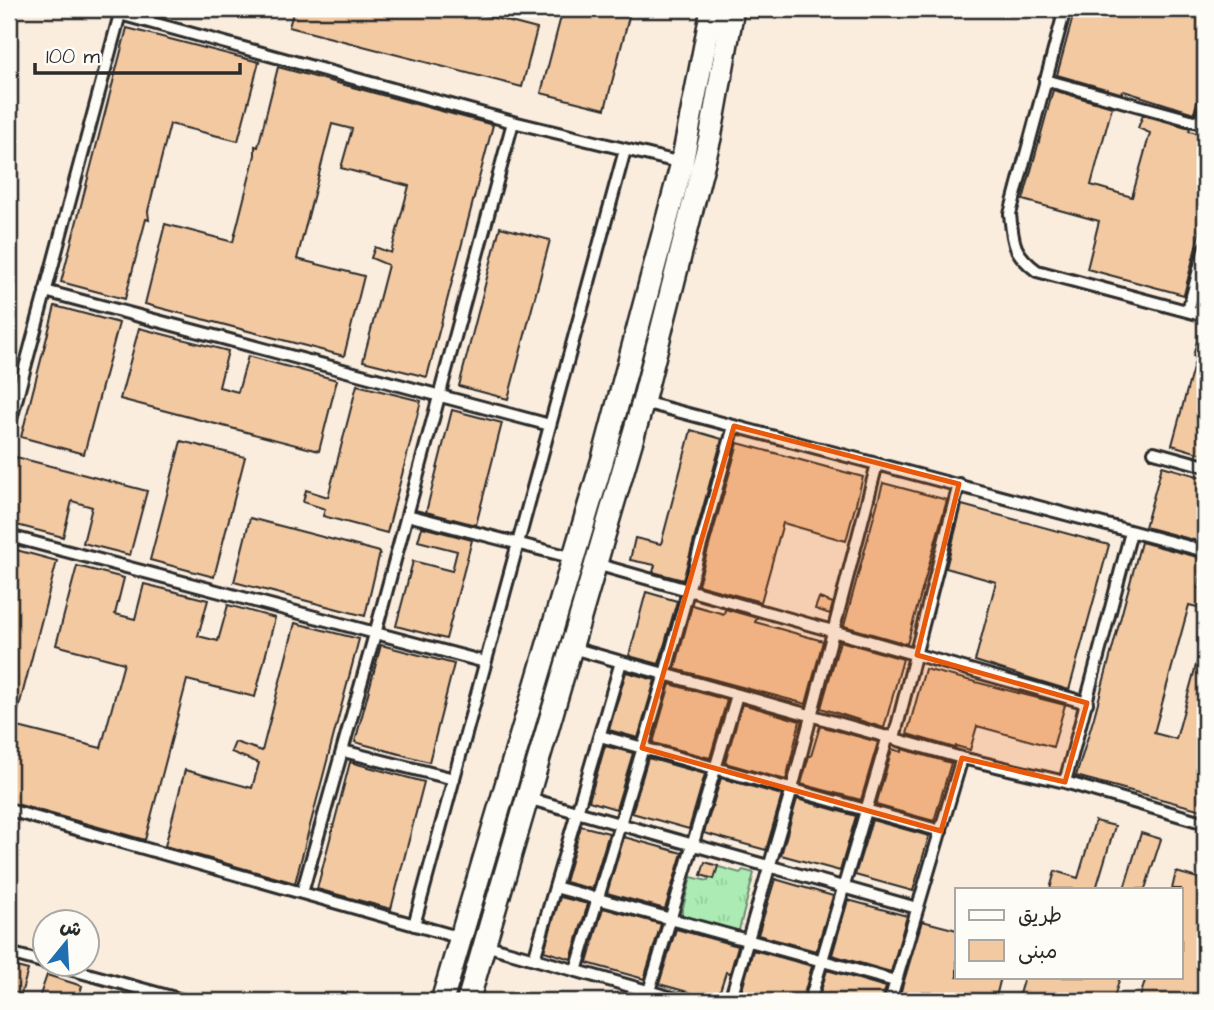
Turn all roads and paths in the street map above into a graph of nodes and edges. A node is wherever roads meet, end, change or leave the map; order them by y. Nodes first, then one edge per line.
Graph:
1 (712, 9) edge
2 (733, 9) edge
3 (1065, 9) edge
4 (1045, 80) junction
5 (1205, 106) edge
6 (513, 122) junction
7 (1203, 124) edge
8 (625, 150) junction
9 (682, 163) junction
10 (1205, 247) edge
11 (45, 291) junction
12 (1188, 311) junction
13 (1205, 316) edge
14 (440, 396) junction
15 (643, 402) junction
16 (550, 425) junction
17 (734, 426) junction
18 (9, 427) edge
19 (1154, 452) dead end
20 (877, 464) junction
21 (1205, 466) edge
22 (959, 484) junction
23 (407, 515) junction
24 (1131, 531) junction
25 (9, 536) edge
26 (518, 543) junction
27 (1205, 551) edge
28 (574, 558) junction
29 (596, 564) junction
30 (688, 590) junction
31 (832, 630) junction
32 (375, 634) junction
33 (572, 648) junction
34 (917, 655) junction
35 (485, 662) junction
36 (621, 662) junction
37 (665, 674) junction
38 (737, 695) junction
39 (1087, 704) junction
40 (811, 715) junction
41 (600, 736) junction
42 (891, 737) junction
43 (642, 748) junction
44 (343, 751) junction
45 (962, 758) junction
46 (715, 768) junction
47 (454, 779) junction
48 (1065, 782) junction
49 (792, 789) junction
50 (527, 798) junction
51 (9, 810) edge
52 (867, 811) junction
53 (578, 813) junction
54 (1205, 823) edge
55 (620, 824) junction
56 (941, 831) junction
57 (692, 845) junction
58 (770, 865) junction
59 (843, 886) junction
60 (555, 887) junction
61 (302, 893) junction
62 (597, 899) junction
63 (917, 908) junction
64 (670, 920) junction
65 (414, 925) junction
66 (461, 938) junction
67 (748, 941) junction
68 (485, 945) junction
69 (9, 953) edge
70 (32, 959) edge
71 (534, 959) junction
72 (822, 962) junction
73 (576, 971) junction
74 (100, 978) edge
75 (895, 981) junction
76 (649, 992) junction
77 (186, 1001) edge
78 (442, 1001) edge
79 (468, 1001) edge
80 (683, 1001) edge
81 (730, 1001) edge
82 (810, 1001) edge
83 (890, 1001) edge

1 - 9 highway
2 - 15 highway
3 - 4 street
4 - 7 street
4 - 12 street
5 - 7 street
6 - 8 street
6 - 11 street
6 - 14 street
8 - 9 street
8 - 16 street
9 - 28 highway
10 - 12 street
11 - 14 street
11 - 18 street
12 - 13 street
14 - 16 street
14 - 23 street
15 - 17 street
15 - 29 highway
16 - 26 street
17 - 20 street
17 - 30 street
19 - 21 street
20 - 22 street
20 - 31 street
22 - 24 street
22 - 34 street
23 - 26 street
23 - 32 street
24 - 27 street
24 - 39 street
25 - 32 street
26 - 28 street
26 - 35 street
28 - 66 highway
29 - 30 street
29 - 33 highway
30 - 31 street
30 - 37 street
31 - 34 street
31 - 40 street
32 - 35 street
32 - 44 street
33 - 36 street
33 - 50 highway
34 - 39 street
34 - 42 street
35 - 47 street
36 - 37 street
36 - 41 street
37 - 38 street
37 - 43 street
38 - 40 street
38 - 46 street
39 - 48 street
40 - 42 street
40 - 49 street
41 - 43 street
41 - 53 street
42 - 45 street
42 - 52 street
43 - 46 street
43 - 55 street
44 - 47 street
44 - 61 street
45 - 48 street
45 - 56 street
46 - 49 street
46 - 57 street
47 - 65 street
48 - 54 street
49 - 52 street
49 - 58 street
50 - 53 street
50 - 68 highway
51 - 61 street
52 - 56 street
52 - 59 street
53 - 55 street
53 - 60 street
55 - 57 street
55 - 62 street
56 - 63 street
57 - 58 street
57 - 64 street
58 - 59 street
58 - 67 street
59 - 63 street
59 - 72 street
60 - 62 street
60 - 71 street
61 - 65 street
62 - 64 street
62 - 73 street
63 - 75 street
64 - 67 street
64 - 76 street
65 - 66 street
66 - 78 highway
67 - 72 street
67 - 81 street
68 - 71 street
68 - 79 highway
69 - 70 street
71 - 73 street
72 - 75 street
72 - 82 street
73 - 76 street
74 - 77 street
75 - 83 street
76 - 80 street

